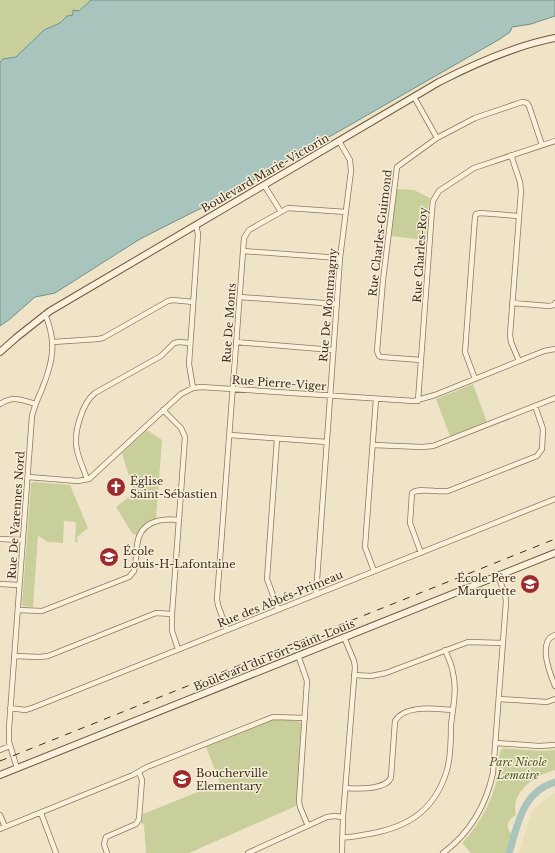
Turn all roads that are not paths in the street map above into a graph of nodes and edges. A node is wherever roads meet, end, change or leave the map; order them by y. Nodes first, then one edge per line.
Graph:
1 (555, 38) edge
2 (414, 97) junction
3 (437, 138) junction
4 (339, 141) junction
5 (555, 141) edge
6 (542, 145) junction
7 (511, 155) junction
8 (264, 184) junction
9 (281, 212) junction
10 (346, 212) junction
11 (519, 216) junction
12 (196, 225) junction
13 (243, 251) junction
14 (340, 258) junction
15 (240, 296) junction
16 (193, 302) junction
17 (512, 303) junction
18 (555, 303) edge
19 (337, 304) junction
20 (45, 314) junction
21 (53, 342) junction
22 (190, 342) junction
23 (236, 342) junction
24 (555, 349) edge
25 (333, 350) junction
26 (0, 352) edge
27 (421, 360) junction
28 (518, 361) junction
29 (474, 379) junction
30 (193, 388) junction
31 (233, 389) junction
32 (330, 396) junction
33 (555, 398) edge
34 (376, 399) junction
35 (418, 401) junction
36 (0, 404) edge
37 (36, 404) junction
38 (534, 406) junction
39 (163, 410) junction
40 (230, 435) junction
41 (277, 439) junction
42 (327, 442) junction
43 (372, 445) junction
44 (28, 477) junction
45 (88, 479) junction
46 (555, 499) edge
47 (179, 520) junction
48 (0, 538) edge
49 (23, 540) junction
50 (421, 553) junction
51 (555, 553) edge
52 (374, 571) junction
53 (498, 576) junction
54 (0, 584) edge
55 (20, 586) junction
56 (316, 594) junction
57 (278, 609) junction
58 (18, 610) junction
59 (172, 614) junction
60 (227, 630) junction
61 (555, 635) edge
62 (344, 637) junction
63 (503, 643) junction
64 (178, 649) junction
65 (445, 650) junction
66 (298, 655) junction
67 (14, 656) junction
68 (354, 675) junction
69 (555, 686) edge
70 (499, 699) junction
71 (555, 699) edge
72 (10, 708) junction
73 (452, 710) junction
74 (305, 718) junction
75 (496, 743) junction
76 (555, 745) edge
77 (10, 746) junction
78 (0, 750) edge
79 (17, 768) junction
80 (139, 772) junction
81 (0, 775) edge
82 (346, 788) junction
83 (40, 813) junction
84 (0, 815) edge
85 (343, 817) junction
86 (308, 826) junction
87 (2, 828) edge
88 (342, 837) junction
89 (56, 853) edge
90 (108, 853) edge
91 (248, 853) edge
92 (342, 853) edge
93 (443, 853) edge

1 - 2 street, Boulevard Marie-Victorin
2 - 3 street
2 - 4 street, Boulevard Marie-Victorin
3 - 6 street, Rue Charles-Guimond
3 - 27 street, Rue Charles-Guimond
4 - 8 street, Boulevard Marie-Victorin
4 - 10 street, Rue De Montmagny
5 - 6 street, Rue Charles-Roy
6 - 7 street, Rue Charles-Roy
7 - 11 street
7 - 27 street, Rue Charles-Roy
8 - 9 street
8 - 12 street, Boulevard Marie-Victorin
9 - 10 street, Rue De Monts
9 - 13 street, Rue De Monts
10 - 14 street, Rue De Montmagny
11 - 17 street
11 - 29 street
12 - 16 street
12 - 20 street, Boulevard Marie-Victorin
13 - 14 street
13 - 15 street, Rue De Monts
14 - 19 street, Rue De Montmagny
15 - 19 street
15 - 23 street, Rue De Monts
16 - 21 street
16 - 22 street
17 - 18 street
17 - 28 street
19 - 25 street, Rue De Montmagny
20 - 21 street, Rue De Varennes Nord
20 - 26 street, Boulevard Marie-Victorin
21 - 37 street, Rue De Varennes Nord
22 - 30 street
22 - 45 street
23 - 25 street
23 - 31 street, Rue De Monts
24 - 28 street, Rue Pierre-Viger
25 - 32 street, Rue De Montmagny
27 - 35 street, Rue Charles-Roy
28 - 29 street, Rue Pierre-Viger
29 - 35 street, Rue Pierre-Viger
30 - 31 street, Rue Pierre-Viger
30 - 39 street
31 - 32 street, Rue Pierre-Viger
31 - 40 street, Rue De Monts
32 - 34 street, Rue Pierre-Viger
32 - 42 street, Rue De Montmagny
33 - 38 street
34 - 35 street, Rue Pierre-Viger
34 - 43 street
36 - 37 street
37 - 44 street, Rue De Varennes Nord
38 - 43 street
38 - 50 street
39 - 45 street
39 - 47 street
40 - 41 street
40 - 60 street, Rue De Monts
41 - 42 street
41 - 57 street
42 - 56 street, Rue De Montmagny
43 - 52 street
44 - 45 street
44 - 49 street, Rue De Varennes Nord
46 - 50 street, Rue des Abbés-Primeau
47 - 58 street
47 - 59 street
48 - 49 street
49 - 55 street, Rue De Varennes Nord
50 - 52 street, Rue des Abbés-Primeau
51 - 53 street, Boulevard du Fort-Saint-Louis
52 - 56 street, Rue des Abbés-Primeau
53 - 62 street, Boulevard du Fort-Saint-Louis
53 - 63 street
54 - 55 street
55 - 58 street, Rue De Varennes Nord
56 - 57 street, Rue des Abbés-Primeau
57 - 60 street, Rue des Abbés-Primeau
58 - 67 street, Rue De Varennes Nord
59 - 64 street
59 - 67 street
60 - 64 street, Rue des Abbés-Primeau
61 - 69 street
62 - 66 street, Boulevard du Fort-Saint-Louis
62 - 68 street
63 - 65 street
63 - 70 street
64 - 72 street, Rue des Abbés-Primeau
65 - 68 street
65 - 73 street
66 - 74 street
66 - 79 street, Boulevard du Fort-Saint-Louis
67 - 72 street, Rue De Varennes Nord
68 - 82 street
70 - 71 street
70 - 75 street
72 - 77 street, Rue De Varennes Nord
73 - 82 street
73 - 88 street
74 - 80 street
74 - 86 street
75 - 76 street
75 - 93 street
77 - 78 street
77 - 79 street, Rue De Varennes Nord
79 - 81 street, Boulevard du Fort-Saint-Louis
80 - 83 street
80 - 90 street
82 - 85 street
83 - 87 street
83 - 89 street
84 - 87 street
85 - 86 street
85 - 88 street
86 - 91 street
88 - 92 street

